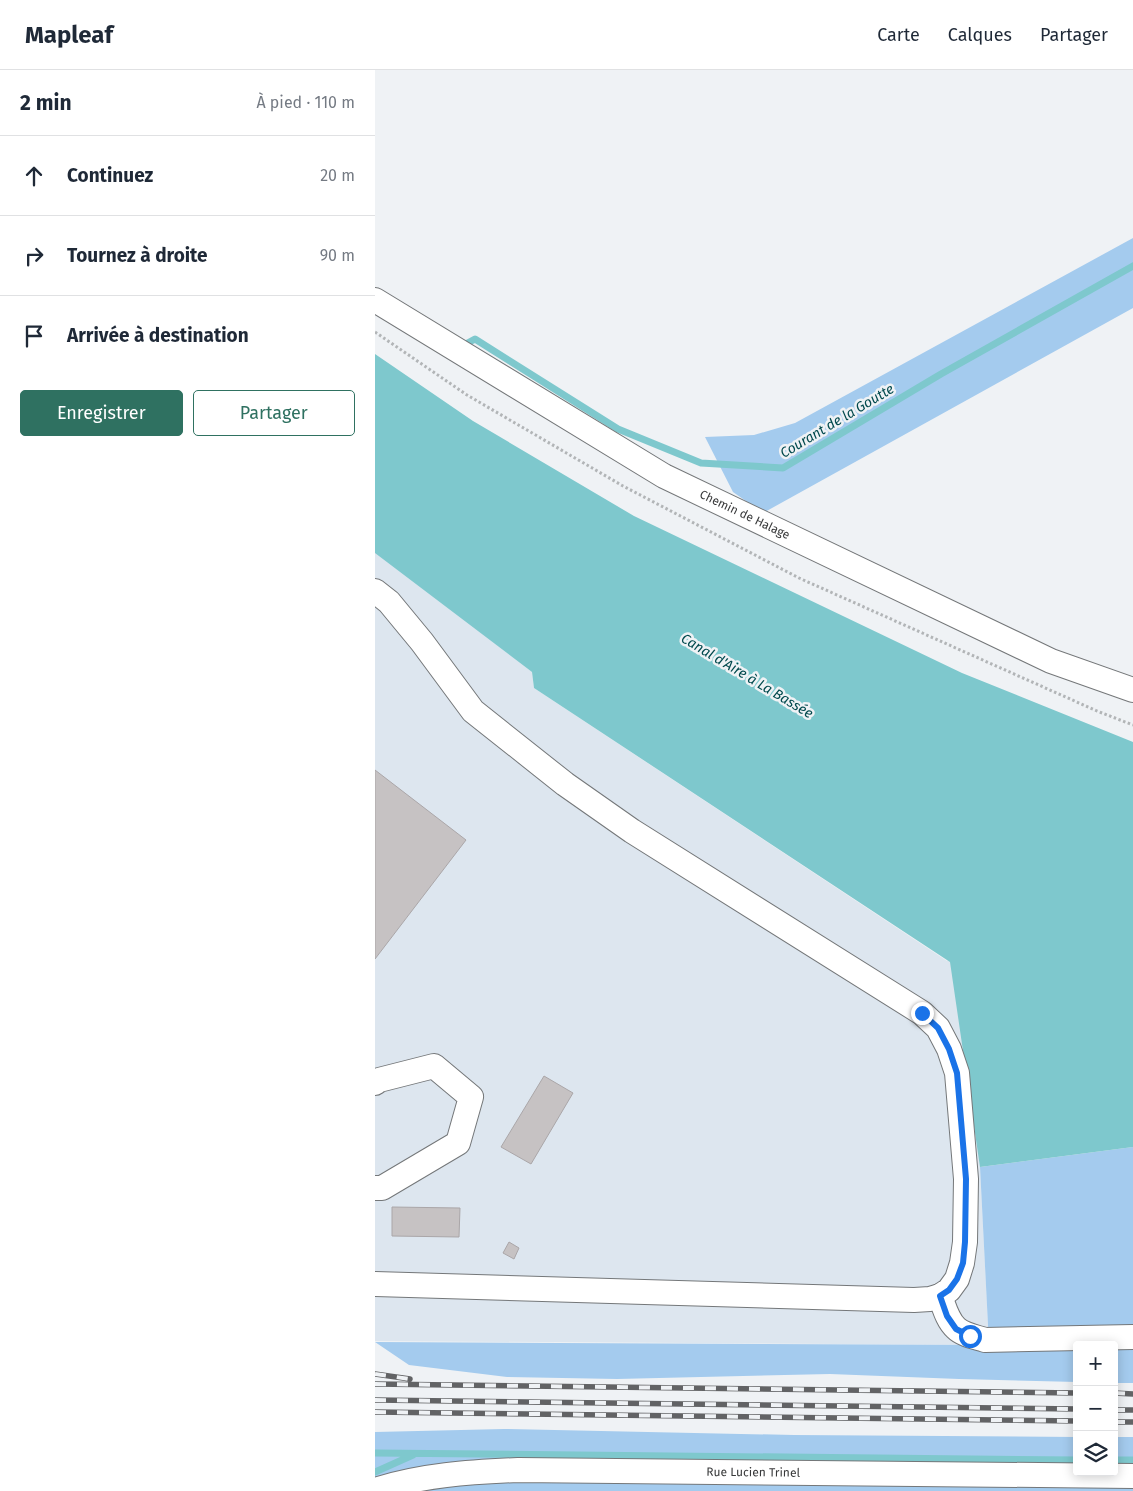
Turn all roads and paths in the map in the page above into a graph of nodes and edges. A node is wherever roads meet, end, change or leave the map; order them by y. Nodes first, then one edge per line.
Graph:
1 (375, 300) edge
2 (375, 590) edge
3 (1133, 690) edge
4 (375, 1083) edge
5 (375, 1188) edge
6 (375, 1284) edge
7 (940, 1296) junction
8 (1133, 1337) edge
9 (1133, 1476) edge
10 (375, 1490) edge

1 - 3 street, Chemin de Halage
2 - 7 street
4 - 5 street
6 - 7 street
7 - 8 street
9 - 10 street, Rue Lucien Trinel

